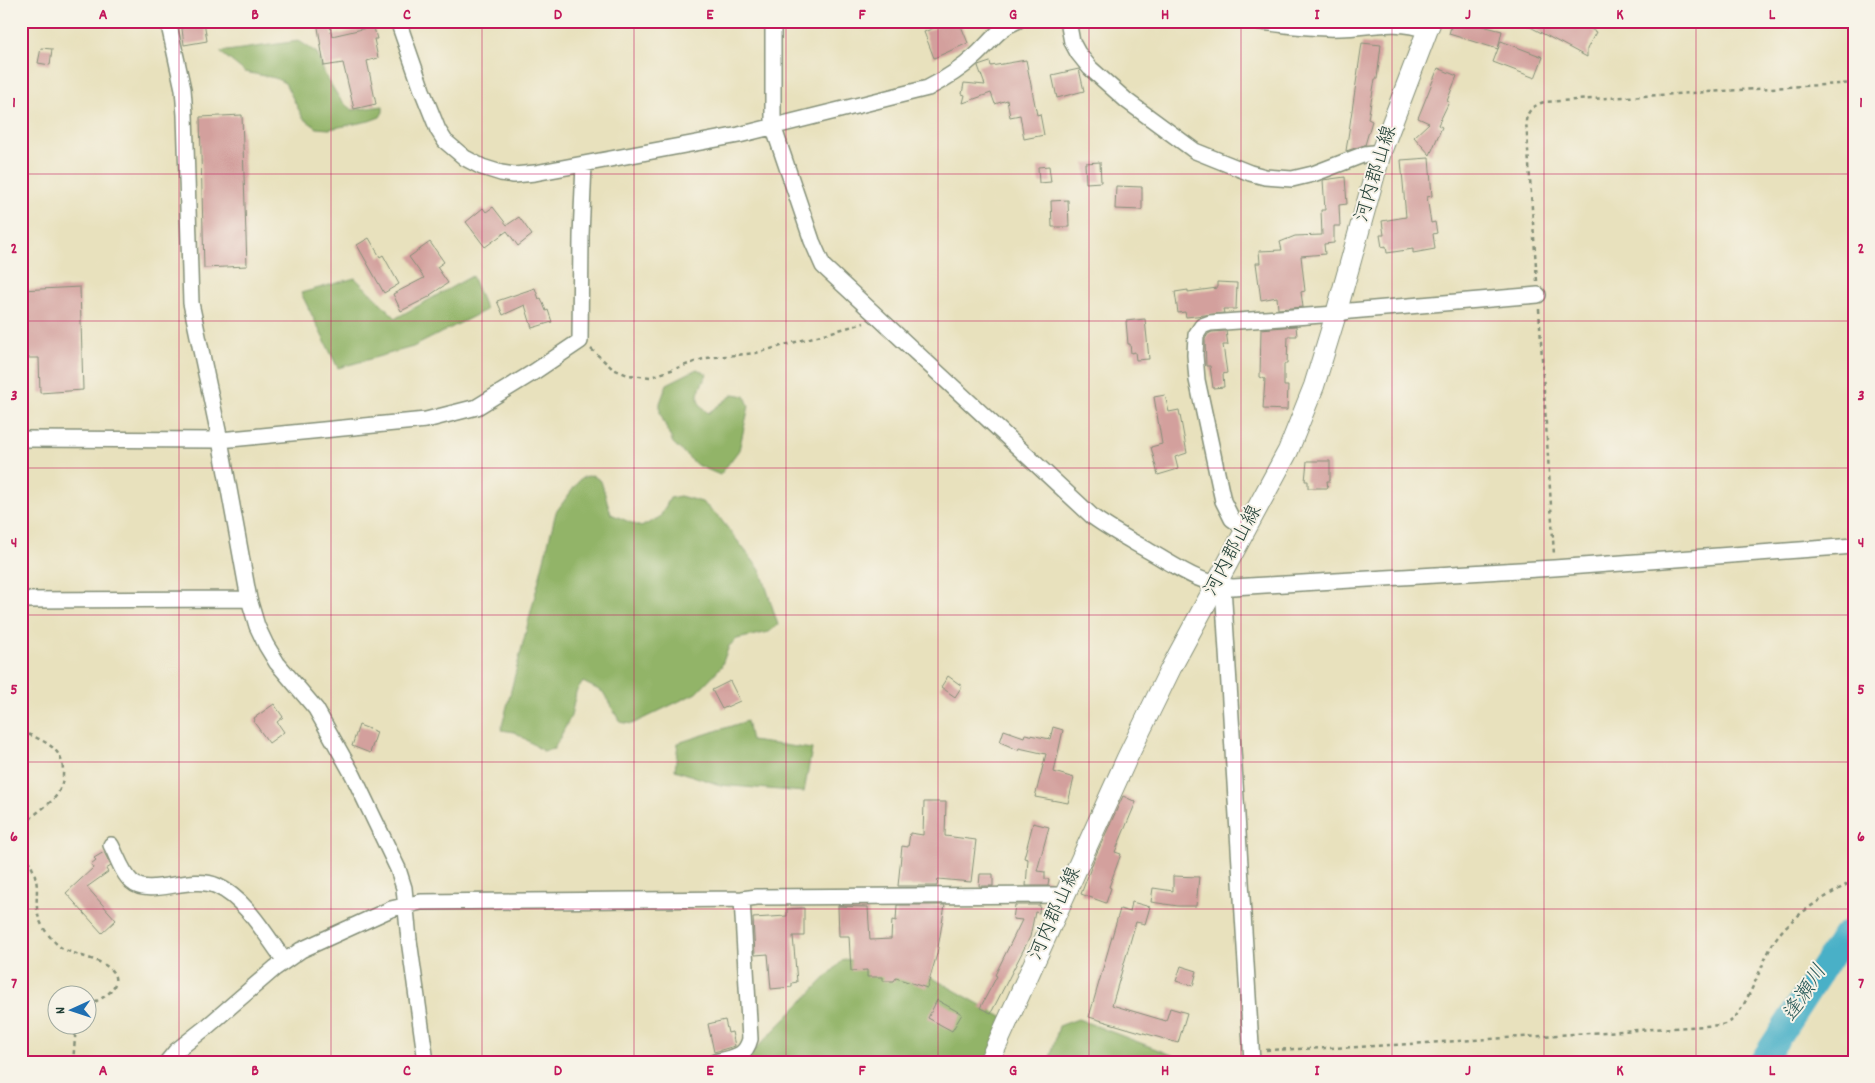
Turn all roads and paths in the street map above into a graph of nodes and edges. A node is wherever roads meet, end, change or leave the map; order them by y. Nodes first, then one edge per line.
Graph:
1 (168, 21) edge
2 (398, 21) edge
3 (773, 21) edge
4 (1068, 21) edge
5 (1256, 21) edge
6 (1010, 22) edge
7 (1400, 22) edge
8 (1429, 26) edge
9 (1854, 83) edge
10 (773, 126) junction
11 (1381, 152) junction
12 (584, 164) junction
13 (1538, 295) junction
14 (1336, 314) junction
15 (880, 319) junction
16 (580, 341) junction
17 (21, 439) edge
18 (220, 440) junction
19 (1246, 529) junction
20 (1854, 546) edge
21 (1554, 568) junction
22 (1220, 585) junction
23 (249, 598) junction
24 (21, 600) edge
25 (21, 731) edge
26 (21, 834) edge
27 (21, 844) edge
28 (111, 845) dead end
29 (1854, 880) edge
30 (1065, 895) junction
31 (742, 899) junction
32 (406, 904) junction
33 (285, 961) junction
34 (98, 999) edge
35 (75, 1036) edge
36 (1252, 1056) edge
37 (73, 1062) edge
38 (167, 1062) edge
39 (426, 1062) edge
40 (715, 1062) edge
41 (989, 1062) edge

1 - 18 street
2 - 12 street
3 - 10 street
4 - 11 street
5 - 7 street
6 - 10 street
7 - 8 street
8 - 11 main road, 河内郡山線
9 - 13 path
10 - 12 street
10 - 15 street
11 - 14 main road, 河内郡山線
12 - 16 street
13 - 14 street
13 - 21 path
14 - 19 main road, 河内郡山線
14 - 19 street
15 - 16 path
15 - 22 street
16 - 18 street
17 - 18 street
18 - 23 street
19 - 22 main road, 河内郡山線
20 - 21 street
21 - 22 street
22 - 30 main road, 河内郡山線
22 - 36 street
23 - 24 street
23 - 32 street
25 - 26 path
27 - 34 path
28 - 33 street
29 - 36 path
30 - 31 street
30 - 41 main road, 河内郡山線
31 - 32 street
31 - 40 street
32 - 33 street
32 - 39 street
33 - 38 street
35 - 37 path

